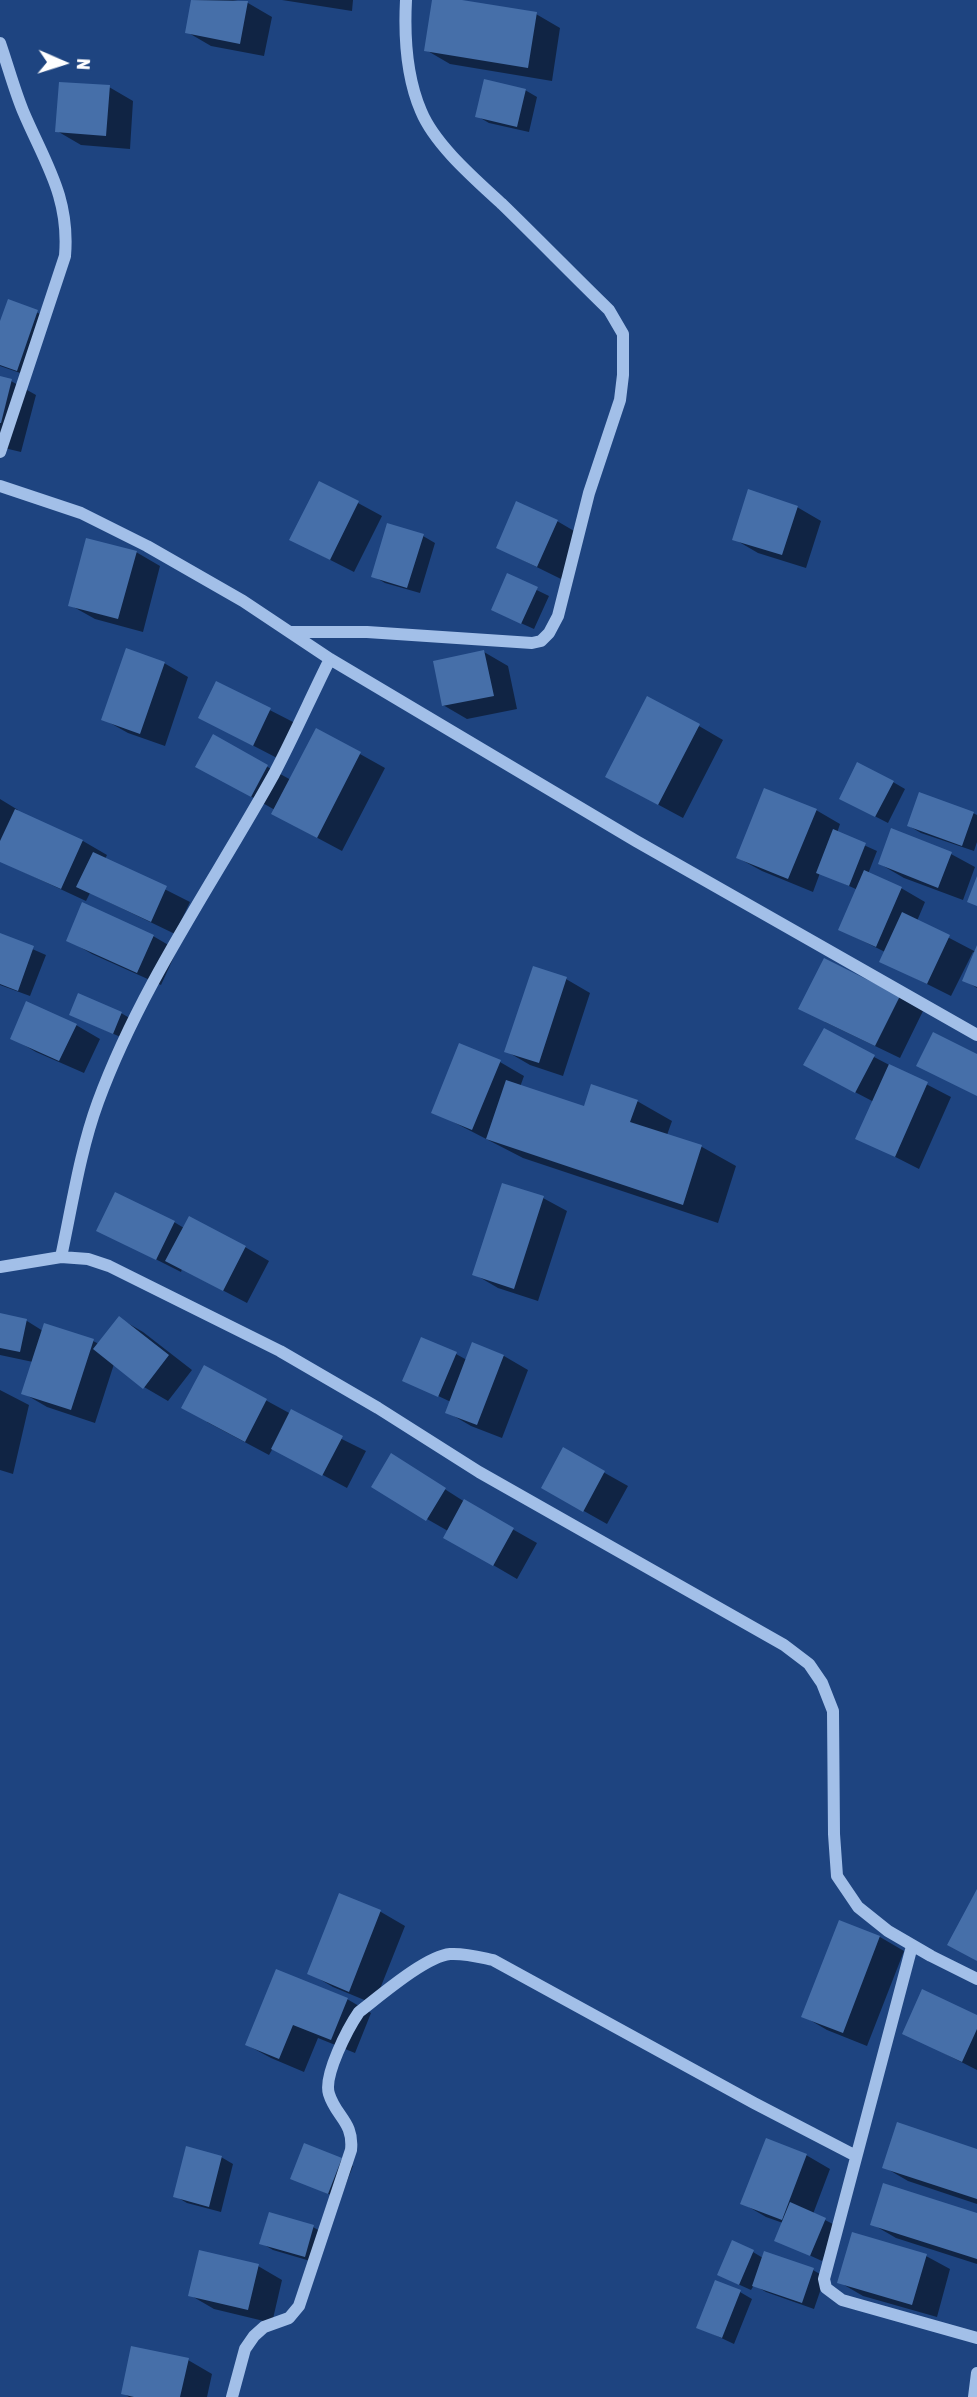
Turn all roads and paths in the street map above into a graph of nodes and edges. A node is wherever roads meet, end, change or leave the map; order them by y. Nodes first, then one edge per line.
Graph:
1 (405, 0) edge
2 (0, 43) edge
3 (0, 452) edge
4 (0, 486) edge
5 (290, 632) junction
6 (330, 659) junction
7 (977, 1035) edge
8 (61, 1257) junction
9 (0, 1267) edge
10 (912, 1945) junction
11 (977, 1979) edge
12 (856, 2156) junction
13 (977, 2338) edge
14 (977, 2373) edge
15 (232, 2397) edge
16 (974, 2397) edge

1 - 5 street
2 - 3 street
4 - 5 street
5 - 6 street
6 - 7 street
6 - 8 street
8 - 9 street
8 - 10 street
10 - 11 street
10 - 12 street
12 - 13 street
12 - 15 street
14 - 16 street

